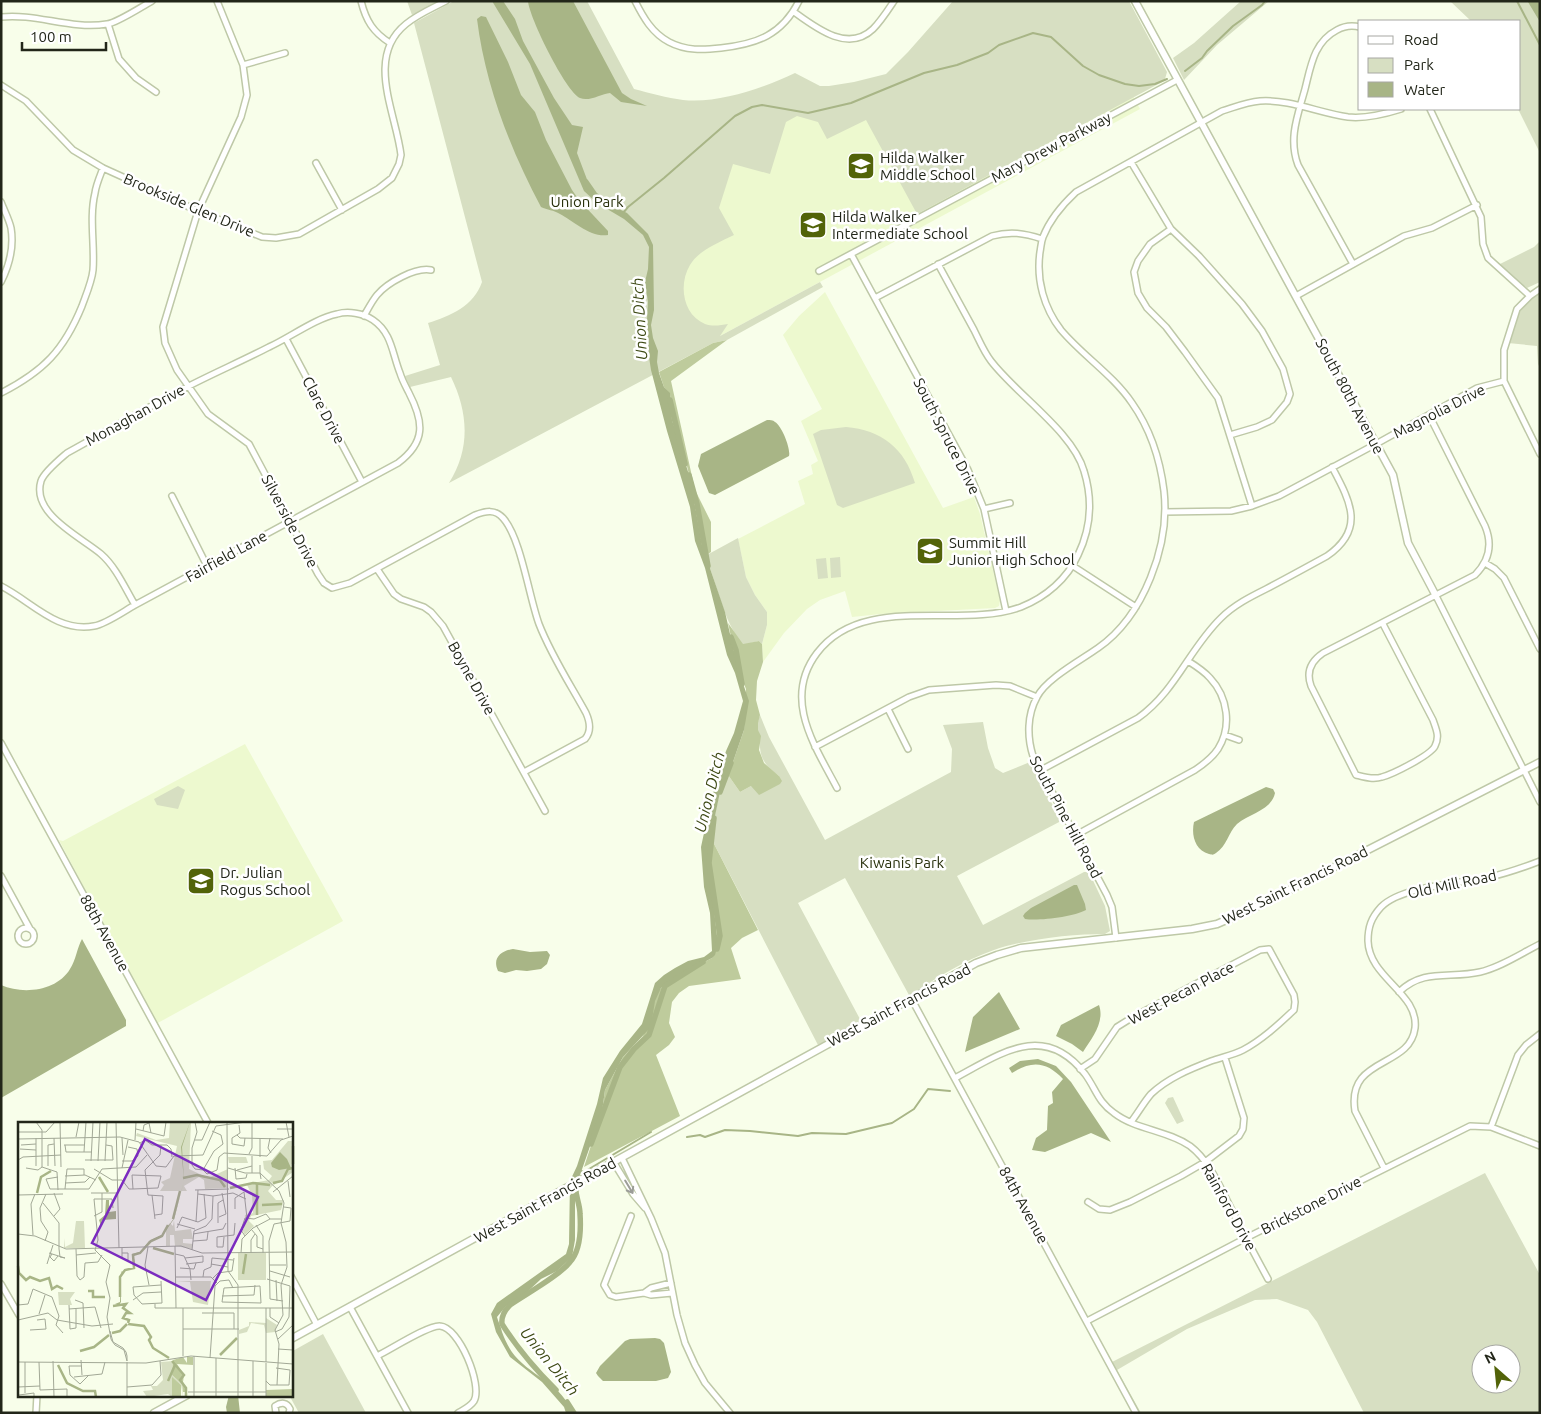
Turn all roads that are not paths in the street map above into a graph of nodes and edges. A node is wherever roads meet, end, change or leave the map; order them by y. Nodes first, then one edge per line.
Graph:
1 (152, 1) edge
2 (217, 1) edge
3 (361, 1) edge
4 (446, 1) edge
5 (635, 1) edge
6 (800, 1) edge
7 (894, 1) edge
8 (1135, 1) edge
9 (794, 12) junction
10 (1, 17) edge
11 (108, 24) junction
12 (1358, 27) edge
13 (390, 43) junction
14 (285, 53) dead end
15 (243, 65) junction
16 (1178, 80) junction
17 (1, 85) edge
18 (156, 92) dead end
19 (1300, 106) junction
20 (1399, 110) edge
21 (1430, 110) edge
22 (1202, 123) junction
23 (1131, 162) junction
24 (316, 163) dead end
25 (103, 168) junction
26 (1, 202) edge
27 (1477, 205) junction
28 (342, 210) junction
29 (198, 211) junction
30 (1171, 229) junction
31 (1042, 238) junction
32 (851, 254) junction
33 (938, 264) junction
34 (1353, 264) junction
35 (431, 270) dead end
36 (819, 271) dead end
37 (1, 282) edge
38 (1540, 289) edge
39 (1296, 296) junction
40 (1530, 296) junction
41 (875, 298) junction
42 (364, 316) junction
43 (384, 330) joint
44 (286, 339) junction
45 (1504, 381) junction
46 (188, 386) junction
47 (1, 393) edge
48 (1429, 415) junction
49 (1230, 435) junction
50 (1376, 444) junction
51 (1540, 454) edge
52 (1332, 467) junction
53 (362, 482) junction
54 (172, 496) dead end
55 (1010, 503) dead end
56 (1252, 506) junction
57 (984, 509) junction
58 (1165, 512) junction
59 (289, 521) junction
60 (1485, 563) junction
61 (207, 566) junction
62 (1073, 566) junction
63 (377, 569) junction
64 (1, 586) edge
65 (1436, 596) junction
66 (135, 605) junction
67 (1136, 606) junction
68 (1006, 611) junction
69 (1383, 624) junction
70 (1540, 649) edge
71 (1188, 661) junction
72 (1037, 697) junction
73 (888, 708) junction
74 (1225, 735) junction
75 (1239, 740) dead end
76 (1, 744) edge
77 (815, 747) junction
78 (908, 749) dead end
79 (1540, 762) edge
80 (1041, 770) junction
81 (1524, 770) junction
82 (524, 772) junction
83 (837, 788) dead end
84 (1540, 802) edge
85 (545, 811) dead end
86 (1076, 835) junction
87 (1540, 861) edge
88 (1, 876) edge
89 (30, 929) dead end
90 (1116, 938) junction
91 (1540, 944) edge
92 (1399, 992) junction
93 (911, 998) junction
94 (1540, 1034) edge
95 (1226, 1058) junction
96 (1080, 1069) junction
97 (955, 1078) junction
98 (207, 1122) edge
99 (1131, 1122) junction
100 (1491, 1127) junction
101 (1540, 1146) edge
102 (622, 1158) junction
103 (614, 1162) junction
104 (1205, 1162) junction
105 (1384, 1168) junction
106 (1088, 1202) dead end
107 (647, 1210) junction
108 (630, 1216) dead end
109 (1246, 1238) junction
110 (292, 1278) edge
111 (1268, 1279) dead end
112 (671, 1283) junction
113 (1, 1284) edge
114 (644, 1293) junction
115 (672, 1293) junction
116 (4, 1295) edge
117 (350, 1307) junction
118 (18, 1314) edge
119 (1087, 1321) junction
120 (317, 1325) junction
121 (292, 1338) edge
122 (377, 1356) junction
123 (37, 1396) edge
124 (185, 1396) edge
125 (36, 1413) edge
126 (154, 1413) edge
127 (276, 1413) edge
128 (289, 1413) edge
129 (408, 1413) edge
130 (458, 1413) edge
131 (730, 1413) edge
132 (1136, 1413) edge

1 - 11 street
2 - 15 street, Silverside Drive
3 - 13 street
4 - 13 street, Brookside Glen Drive
5 - 9 street
6 - 9 street
7 - 9 street
8 - 16 street, South 80th Avenue
10 - 11 street
11 - 18 street
12 - 19 street
13 - 28 street, Brookside Glen Drive
14 - 15 street
15 - 29 street, Silverside Drive
16 - 22 street, South 80th Avenue
16 - 32 street, Mary Drew Parkway
17 - 25 street, Brookside Glen Drive
19 - 20 street, South Pine Hill Road
19 - 22 street, South Pine Hill Road
19 - 34 street
21 - 27 street
22 - 23 street, South Pine Hill Road
22 - 39 street, South 80th Avenue
23 - 30 street
23 - 31 street, South Pine Hill Road
24 - 28 street
25 - 29 street, Brookside Glen Drive
25 - 47 street
26 - 37 street
27 - 34 street
27 - 40 street
28 - 29 street, Brookside Glen Drive
29 - 46 street, Silverside Drive
30 - 49 street
30 - 49 street
31 - 33 street
31 - 58 street, South Pine Hill Road
32 - 36 street, Mary Drew Parkway
32 - 41 street, South Spruce Drive
33 - 41 street
33 - 62 street
34 - 39 street
35 - 42 street
38 - 40 street
39 - 50 street, South 80th Avenue
40 - 45 street
41 - 57 street, South Spruce Drive
42 - 43 street, Monaghan Drive
42 - 44 street, Monaghan Drive
43 - 53 street, Fairfield Lane
44 - 46 street, Monaghan Drive
44 - 53 street, Clare Drive
45 - 48 street, Magnolia Drive
45 - 51 street
46 - 59 street, Silverside Drive
46 - 66 street, Monaghan Drive
48 - 50 street, Magnolia Drive
48 - 60 street
49 - 56 street
50 - 52 street, Magnolia Drive
50 - 65 street, South 80th Avenue
52 - 56 street, Magnolia Drive
52 - 71 street
53 - 59 street, Fairfield Lane
54 - 61 street
55 - 57 street
56 - 58 street, Magnolia Drive
57 - 68 street, South Spruce Drive
58 - 67 street, South Pine Hill Road
59 - 61 street, Fairfield Lane
59 - 63 street, Silverside Drive
60 - 65 street
60 - 70 street
61 - 66 street, Fairfield Lane
62 - 67 street
62 - 68 street
63 - 82 street, Boyne Drive
63 - 82 street, Silverside Drive
64 - 66 street, Fairfield Lane
65 - 69 street
65 - 81 street, South 80th Avenue
67 - 72 street, South Pine Hill Road
68 - 77 street
69 - 69 street
71 - 74 street
71 - 80 street
72 - 73 street
72 - 80 street, South Pine Hill Road
73 - 77 street
73 - 78 street
74 - 75 street
74 - 86 street
76 - 98 street, 88th Avenue
77 - 83 street
79 - 81 street, West Saint Francis Road
80 - 86 street, South Pine Hill Road
81 - 84 street, South 80th Avenue
81 - 90 street, West Saint Francis Road
82 - 85 street, Boyne Drive
86 - 90 street, South Pine Hill Road
87 - 92 street, Old Mill Road
88 - 89 street
90 - 93 street, West Saint Francis Road
91 - 92 street
92 - 105 street, Old Mill Road
93 - 97 street, 84th Avenue
93 - 102 street, West Saint Francis Road
94 - 100 street
95 - 96 street, West Pecan Place
95 - 99 street
95 - 104 street
96 - 97 street, Rainford Drive
96 - 99 street, Rainford Drive
97 - 119 street, 84th Avenue
99 - 104 street, Rainford Drive
100 - 101 street, Brickstone Drive
100 - 105 street, Brickstone Drive
102 - 103 street, West Saint Francis Road
102 - 107 street
103 -> 107 street
103 - 117 street, West Saint Francis Road
104 - 106 street
104 - 109 street, Rainford Drive
105 - 109 street, Brickstone Drive
107 - 112 street
108 - 114 street
109 - 111 street, Rainford Drive
109 - 119 street, Brickstone Drive
110 - 120 street
112 - 114 street
112 - 115 street
113 - 116 street
114 - 115 street
115 - 131 street
116 - 118 street
117 - 120 street, West Saint Francis Road
117 - 122 street
119 - 132 street, 84th Avenue
120 - 121 street, West Saint Francis Road
122 - 129 street
122 - 130 street
123 - 125 street
124 - 126 street
127 - 128 street

